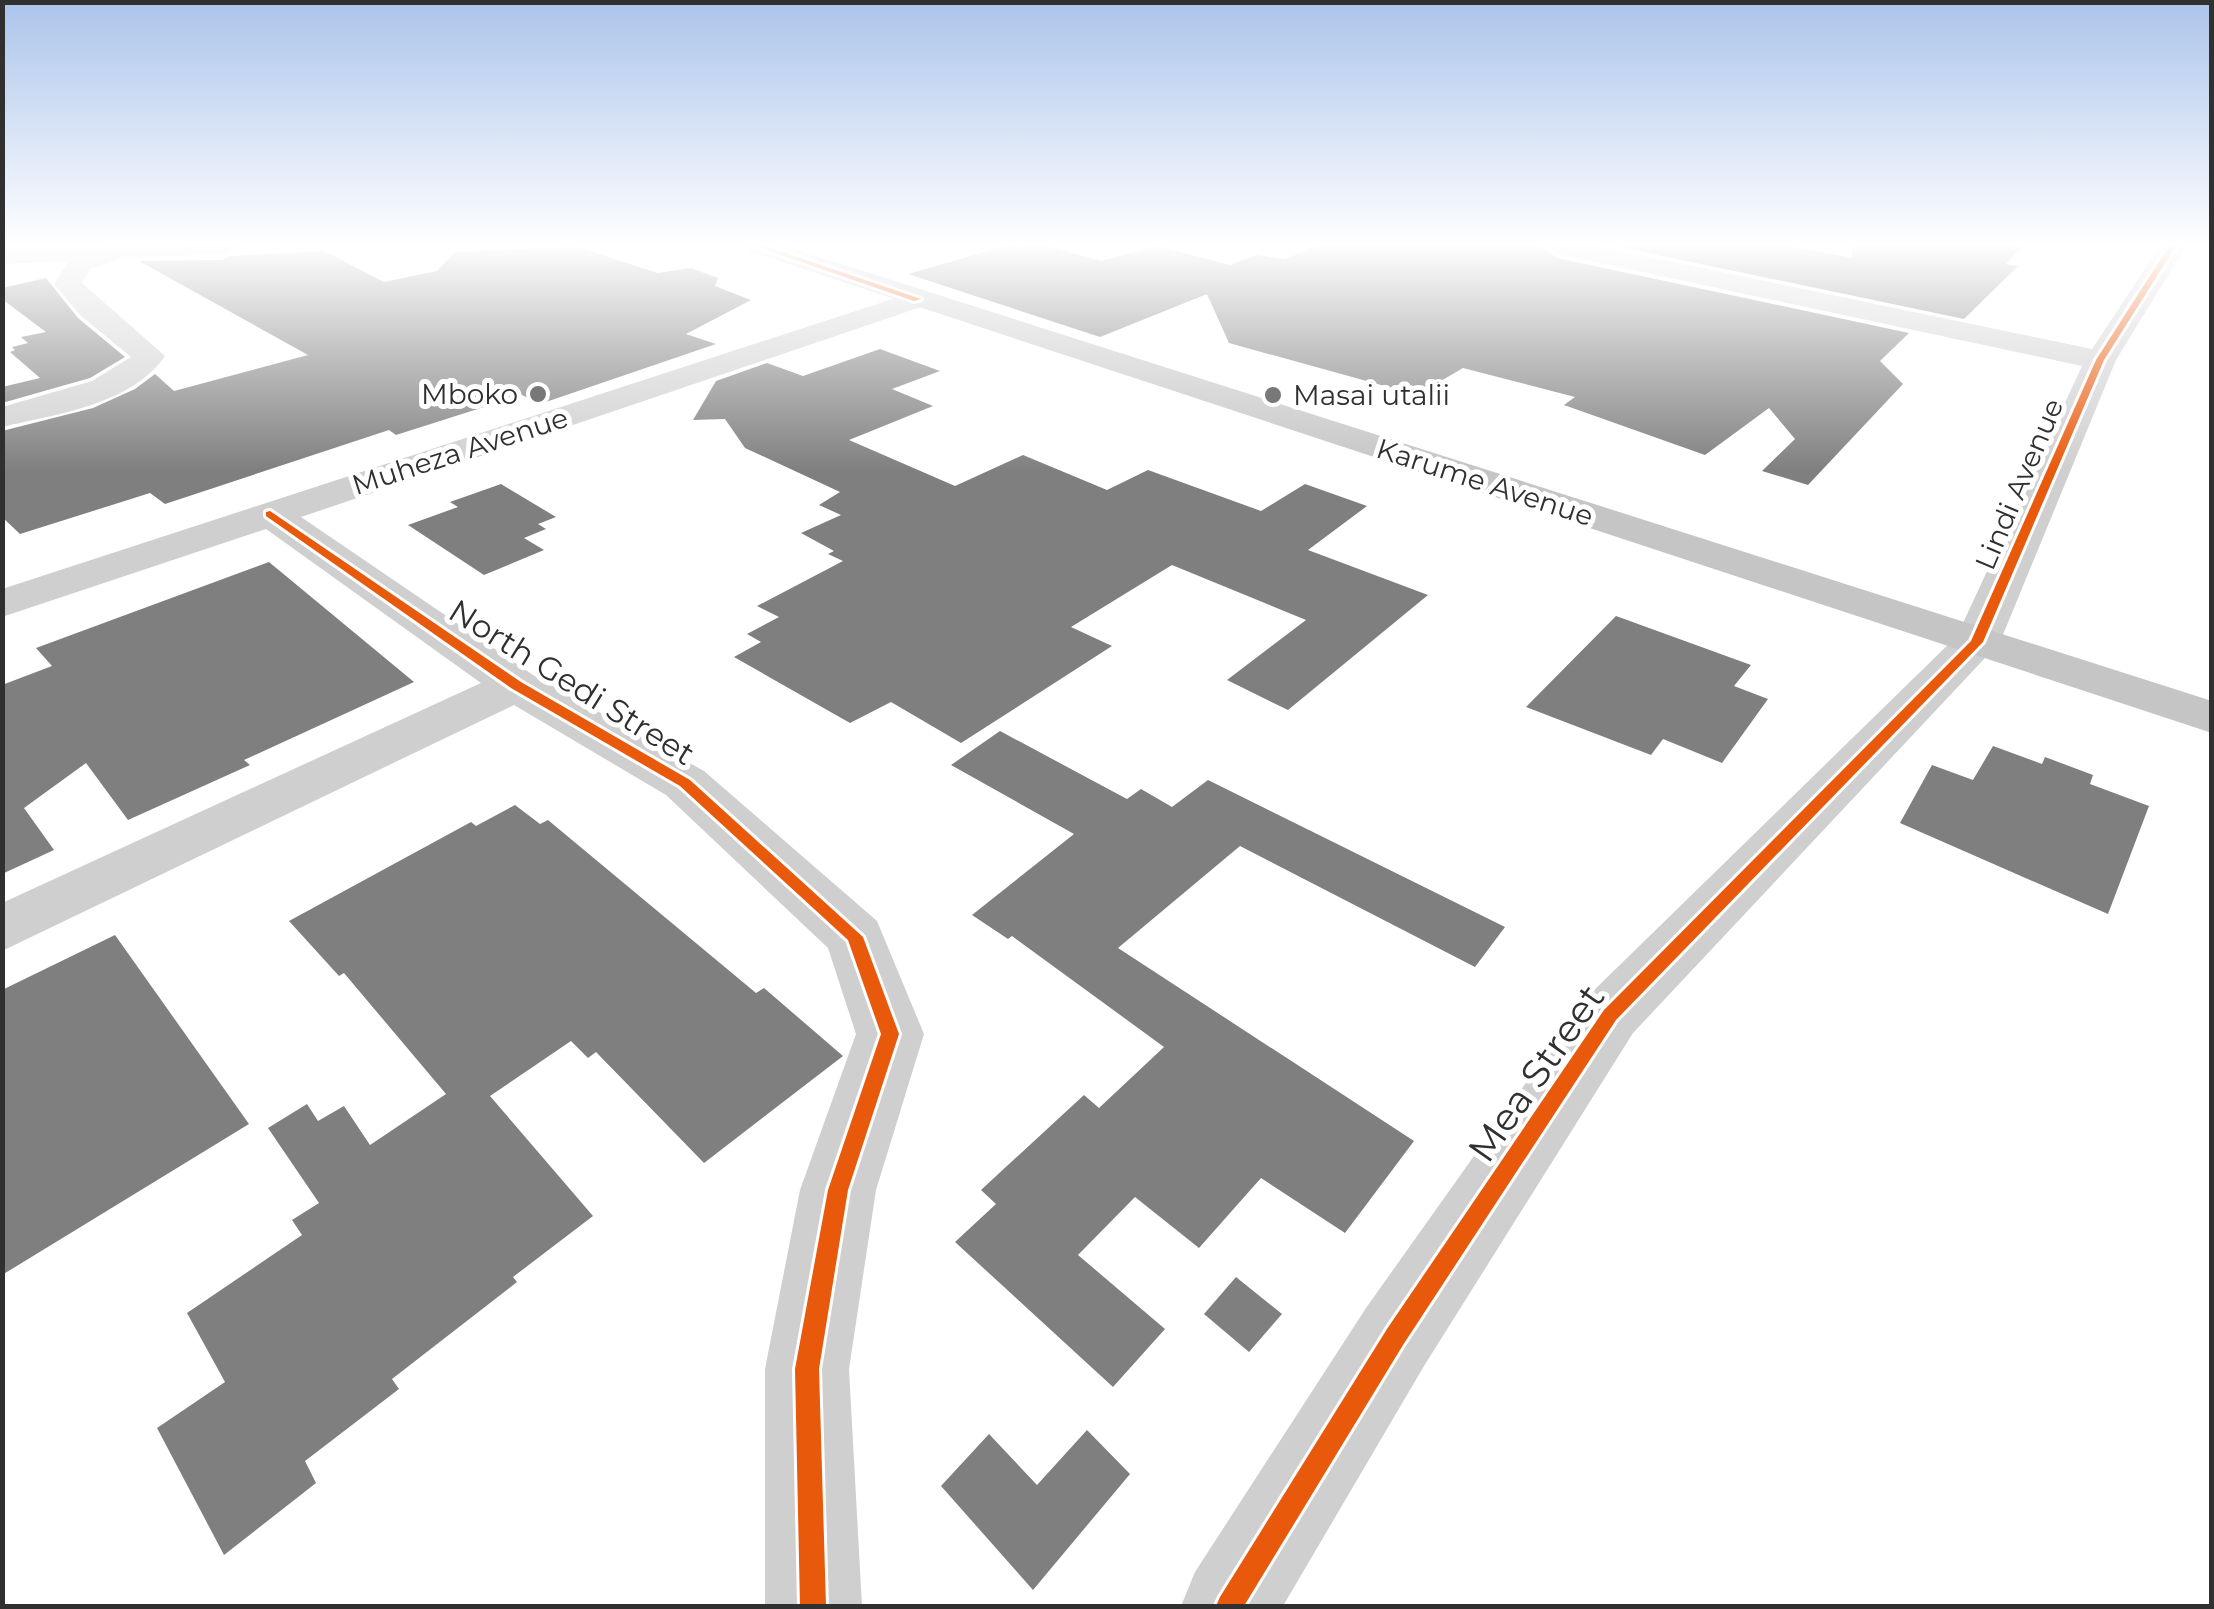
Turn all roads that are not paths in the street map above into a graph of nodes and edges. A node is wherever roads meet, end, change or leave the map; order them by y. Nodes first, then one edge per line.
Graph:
1 (105, 321) edge
2 (851, 321) edge
3 (986, 321) edge
4 (1915, 321) edge
5 (2125, 321) edge
6 (2100, 360) junction
7 (2, 417) edge
8 (270, 514) junction
9 (2, 604) edge
10 (1977, 642) junction
11 (516, 685) junction
12 (2212, 718) edge
13 (2, 929) edge
14 (813, 1606) edge
15 (1229, 1606) edge

1 - 7 street
2 - 8 street, Muheza Avenue
3 - 10 main road, Karume Avenue
4 - 6 street
5 - 6 street, Lindi Avenue
6 - 10 street, Lindi Avenue
8 - 9 street, Muheza Avenue
8 - 11 street, North Gedi Street
10 - 12 main road, Karume Avenue
10 - 15 street, Mea Street
11 - 13 street
11 - 14 street, North Gedi Street

